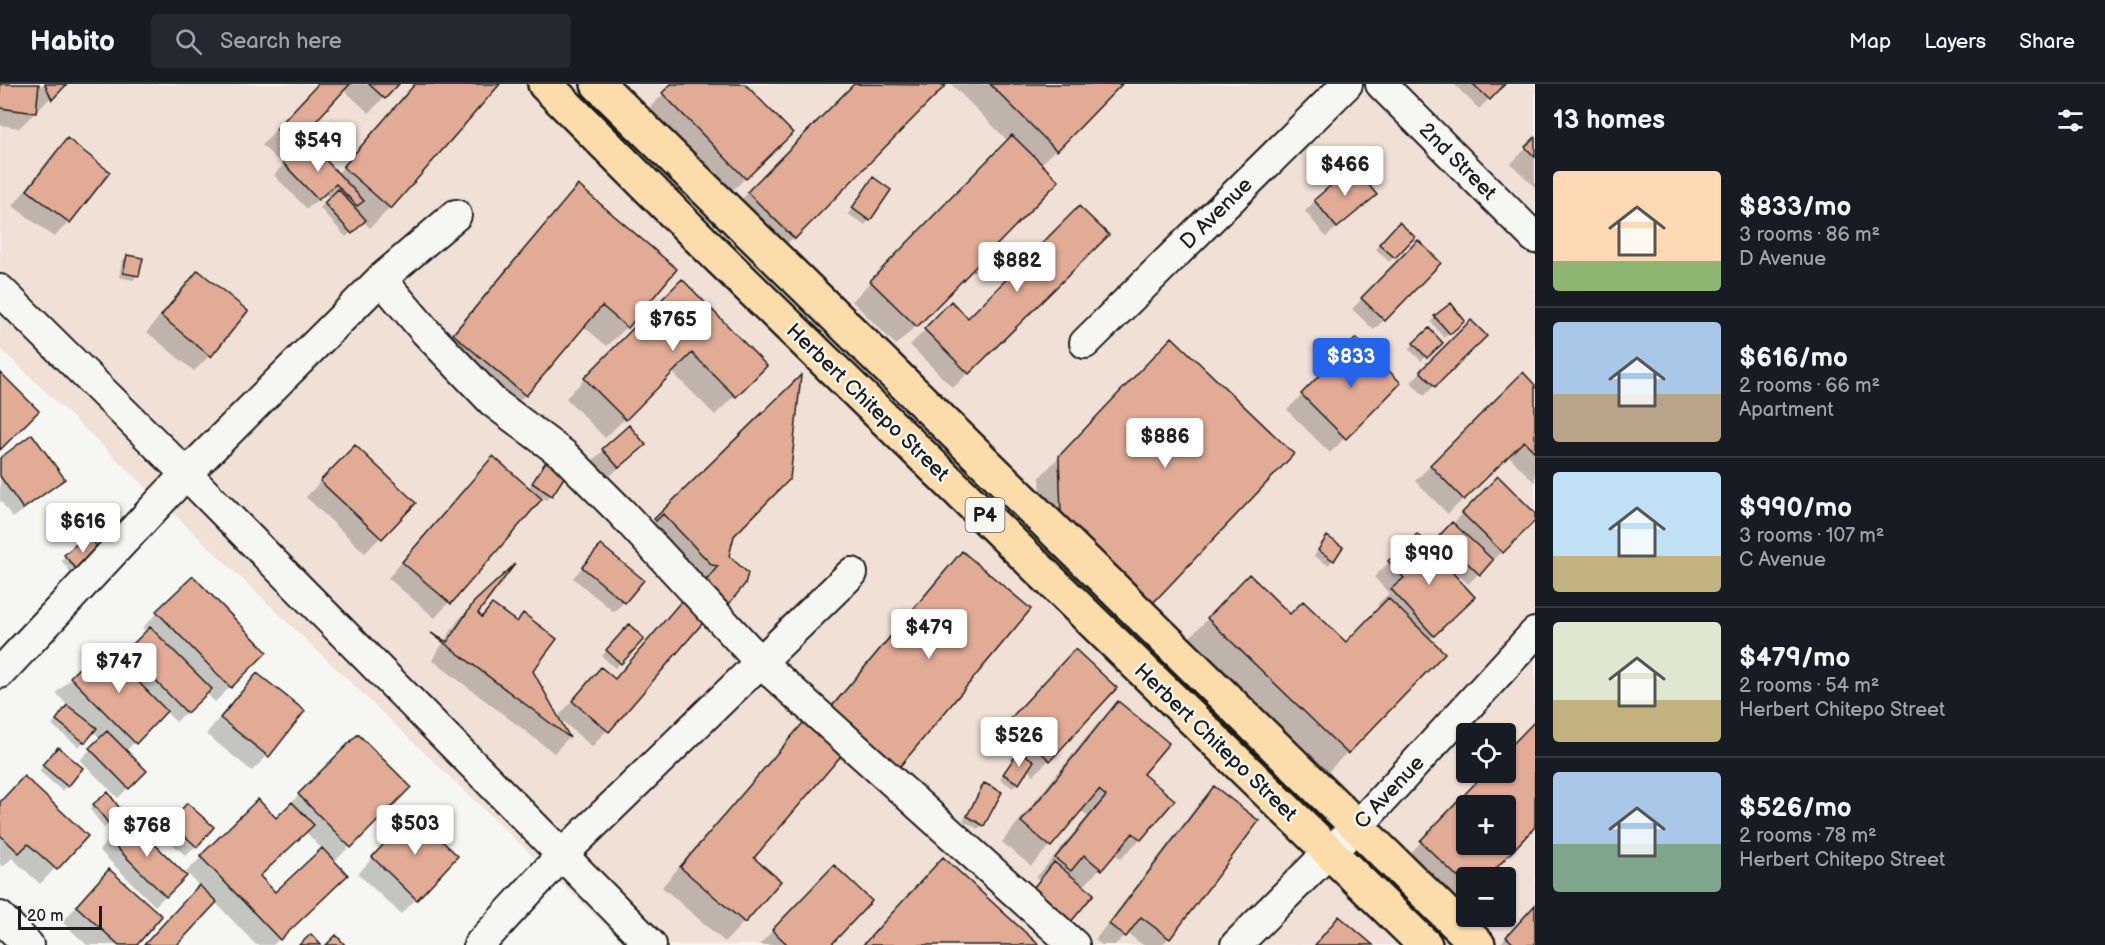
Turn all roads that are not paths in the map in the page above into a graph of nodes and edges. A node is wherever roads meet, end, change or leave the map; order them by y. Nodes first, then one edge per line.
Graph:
1 (545, 84) edge
2 (598, 84) edge
3 (1347, 84) edge
4 (1381, 84) edge
5 (456, 214) dead end
6 (1535, 238) edge
7 (381, 279) junction
8 (0, 290) edge
9 (1084, 343) dead end
10 (186, 474) junction
11 (852, 573) dead end
12 (1535, 633) edge
13 (761, 663) junction
14 (0, 673) edge
15 (1356, 828) junction
16 (1329, 852) junction
17 (561, 855) junction
18 (0, 917) edge
19 (28, 945) edge
20 (479, 945) edge
21 (651, 945) edge
22 (1074, 945) edge
23 (1236, 945) edge
24 (1425, 945) edge
25 (1478, 945) edge

1 - 16 highway, Herbert Chitepo Street / P4
2 - 15 highway, Herbert Chitepo Street / P4
3 - 9 street, D Avenue
4 - 6 street, 2nd Street
5 - 7 street
7 - 10 street
7 - 13 street
8 - 10 street
10 - 14 street
10 - 17 street
11 - 13 street
12 - 15 street, C Avenue
13 - 17 street
13 - 22 street
15 - 16 street, C Avenue
15 - 25 highway, Herbert Chitepo Street / P4
16 - 23 street, C Avenue
16 - 24 highway, Herbert Chitepo Street / P4
17 - 20 street
17 - 21 street
18 - 19 street

